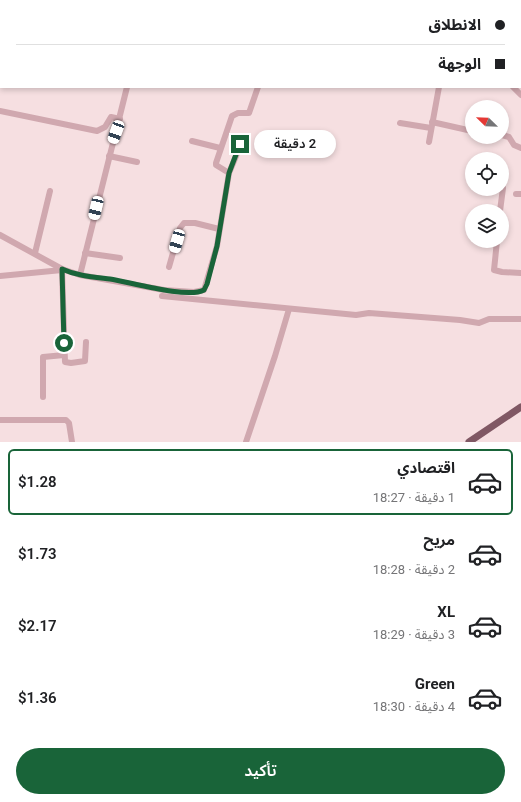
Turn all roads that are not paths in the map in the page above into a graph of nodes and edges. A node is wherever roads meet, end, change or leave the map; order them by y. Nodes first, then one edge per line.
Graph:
1 (127, 88) edge
2 (258, 88) edge
3 (439, 88) edge
4 (0, 110) edge
5 (120, 119) junction
6 (400, 123) dead end
7 (431, 125) junction
8 (465, 130) edge
9 (509, 136) edge
10 (192, 141) dead end
11 (429, 142) dead end
12 (240, 144) dead end
13 (220, 148) junction
14 (521, 148) edge
15 (109, 156) junction
16 (137, 162) dead end
17 (229, 173) junction
18 (50, 191) dead end
19 (219, 229) junction
20 (0, 235) edge
21 (496, 248) edge
22 (85, 253) junction
23 (34, 254) junction
24 (120, 258) dead end
25 (169, 267) dead end
26 (62, 270) junction
27 (521, 273) edge
28 (80, 275) junction
29 (0, 276) edge
30 (162, 296) dead end
31 (289, 309) junction
32 (521, 319) edge
33 (86, 342) dead end
34 (64, 355) junction
35 (43, 397) dead end
36 (521, 407) edge
37 (0, 420) edge
38 (72, 442) edge
39 (246, 442) edge
40 (469, 442) edge

1 - 5 street
2 - 13 street
3 - 7 street
4 - 5 street
5 - 15 street
6 - 7 street
7 - 8 street
7 - 11 street
9 - 14 street
10 - 13 street
12 - 17 street
13 - 17 street
15 - 16 street
15 - 22 street
17 - 19 street
18 - 23 street
19 - 25 street
19 - 28 street
20 - 23 street
21 - 27 street
22 - 24 street
22 - 28 street
23 - 26 street
26 - 28 street
26 - 29 street
26 - 34 street
30 - 31 street
31 - 32 street
31 - 39 street
33 - 34 street
34 - 35 street
36 - 40 main road
37 - 38 street

